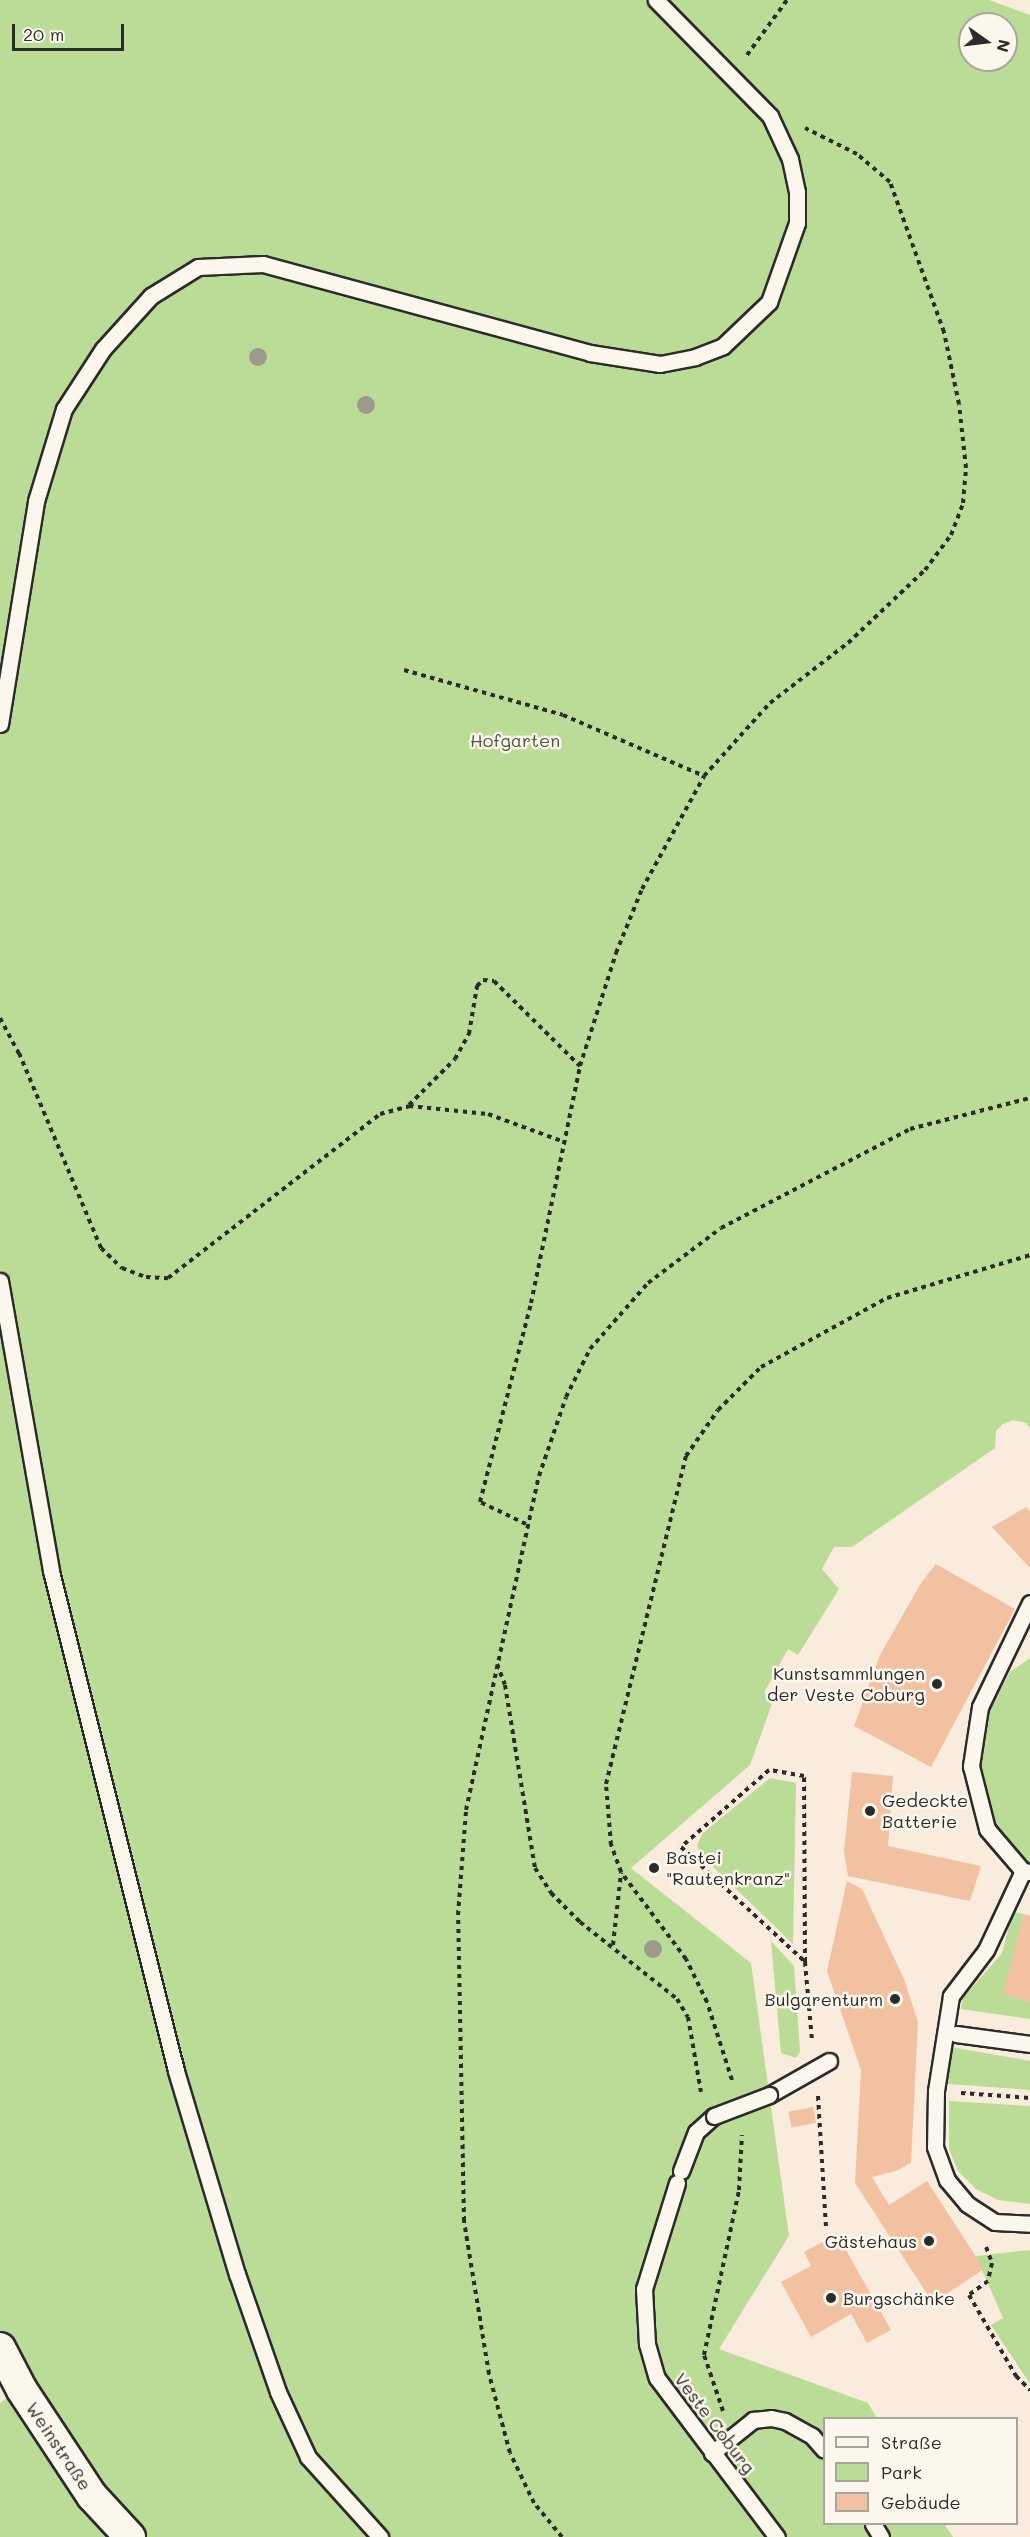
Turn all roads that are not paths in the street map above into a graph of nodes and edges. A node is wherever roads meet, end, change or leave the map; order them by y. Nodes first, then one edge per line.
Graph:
1 (656, 0) edge
2 (0, 724) edge
3 (0, 1281) edge
4 (1030, 1603) edge
5 (1026, 1872) edge
6 (956, 2034) dead end
7 (1030, 2044) edge
8 (829, 2061) dead end
9 (1030, 2224) edge
10 (0, 2348) edge
11 (823, 2448) edge
12 (712, 2453) junction
13 (130, 2537) edge
14 (380, 2537) edge
15 (777, 2537) edge

1 - 2 lane
3 - 14 lane
4 - 5 lane
5 - 9 lane
6 - 7 lane
8 - 12 lane, Veste Coburg, bridge
10 - 13 street, Weinstraße
11 - 12 lane
12 - 15 lane, Veste Coburg

